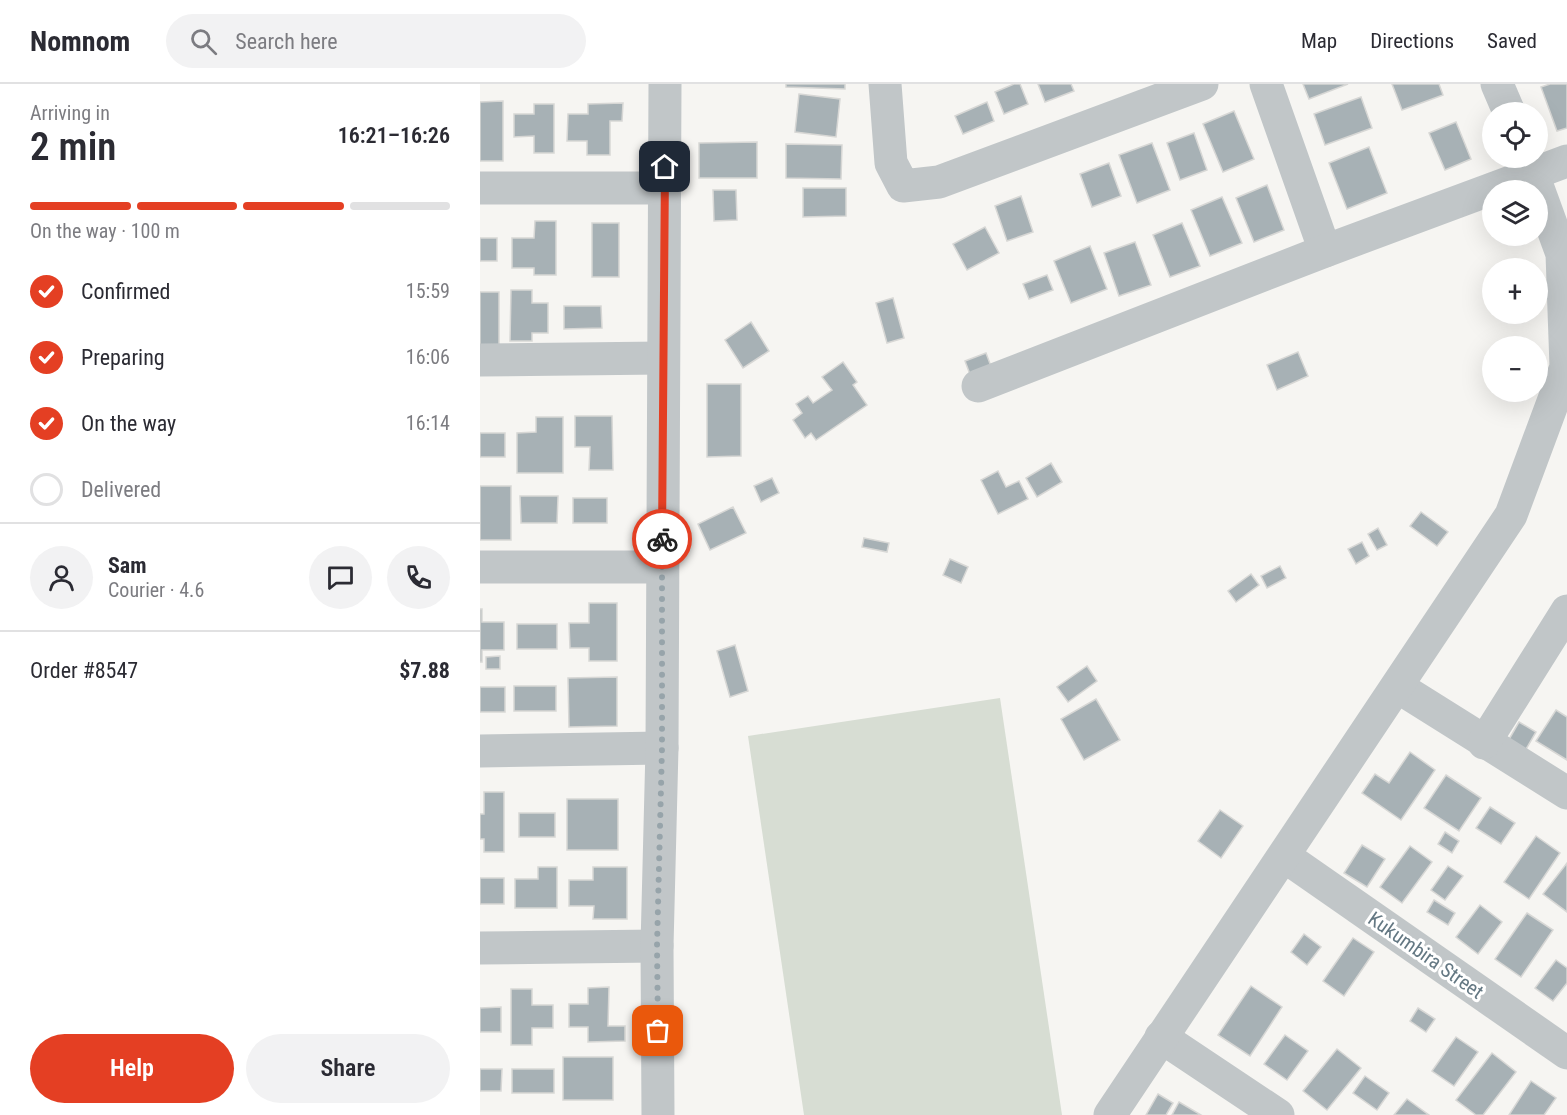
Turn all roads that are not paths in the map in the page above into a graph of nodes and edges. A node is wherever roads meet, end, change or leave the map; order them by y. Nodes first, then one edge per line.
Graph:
1 (665, 84) edge
2 (885, 84) edge
3 (1202, 84) edge
4 (1266, 84) edge
5 (1497, 84) edge
6 (1505, 102) edge
7 (1567, 161) edge
8 (1548, 164) edge
9 (1525, 168) edge
10 (1531, 168) edge
11 (480, 188) edge
12 (665, 188) junction
13 (1325, 251) junction
14 (662, 358) junction
15 (480, 360) edge
16 (978, 386) dead end
17 (480, 567) edge
18 (662, 567) junction
19 (1567, 611) edge
20 (1398, 687) junction
21 (1484, 743) junction
22 (662, 748) junction
23 (480, 751) edge
24 (1567, 793) edge
25 (1284, 856) junction
26 (657, 946) junction
27 (480, 948) edge
28 (1161, 1037) junction
29 (1567, 1053) edge
30 (658, 1115) edge
31 (1110, 1115) edge
32 (1278, 1115) edge

1 - 12 street
2 - 3 street
4 - 13 street
5 - 6 street
7 - 8 street
9 - 13 street
10 - 20 street
11 - 12 street
12 - 14 street
13 - 16 street
14 - 15 street
14 - 18 street
17 - 18 street
18 - 22 street
19 - 21 street
20 - 21 street
20 - 25 street
21 - 24 street
22 - 23 street
22 - 26 street
25 - 28 street
25 - 29 street, Kukumbira Street
26 - 27 street
26 - 30 street
28 - 31 street
28 - 32 street

